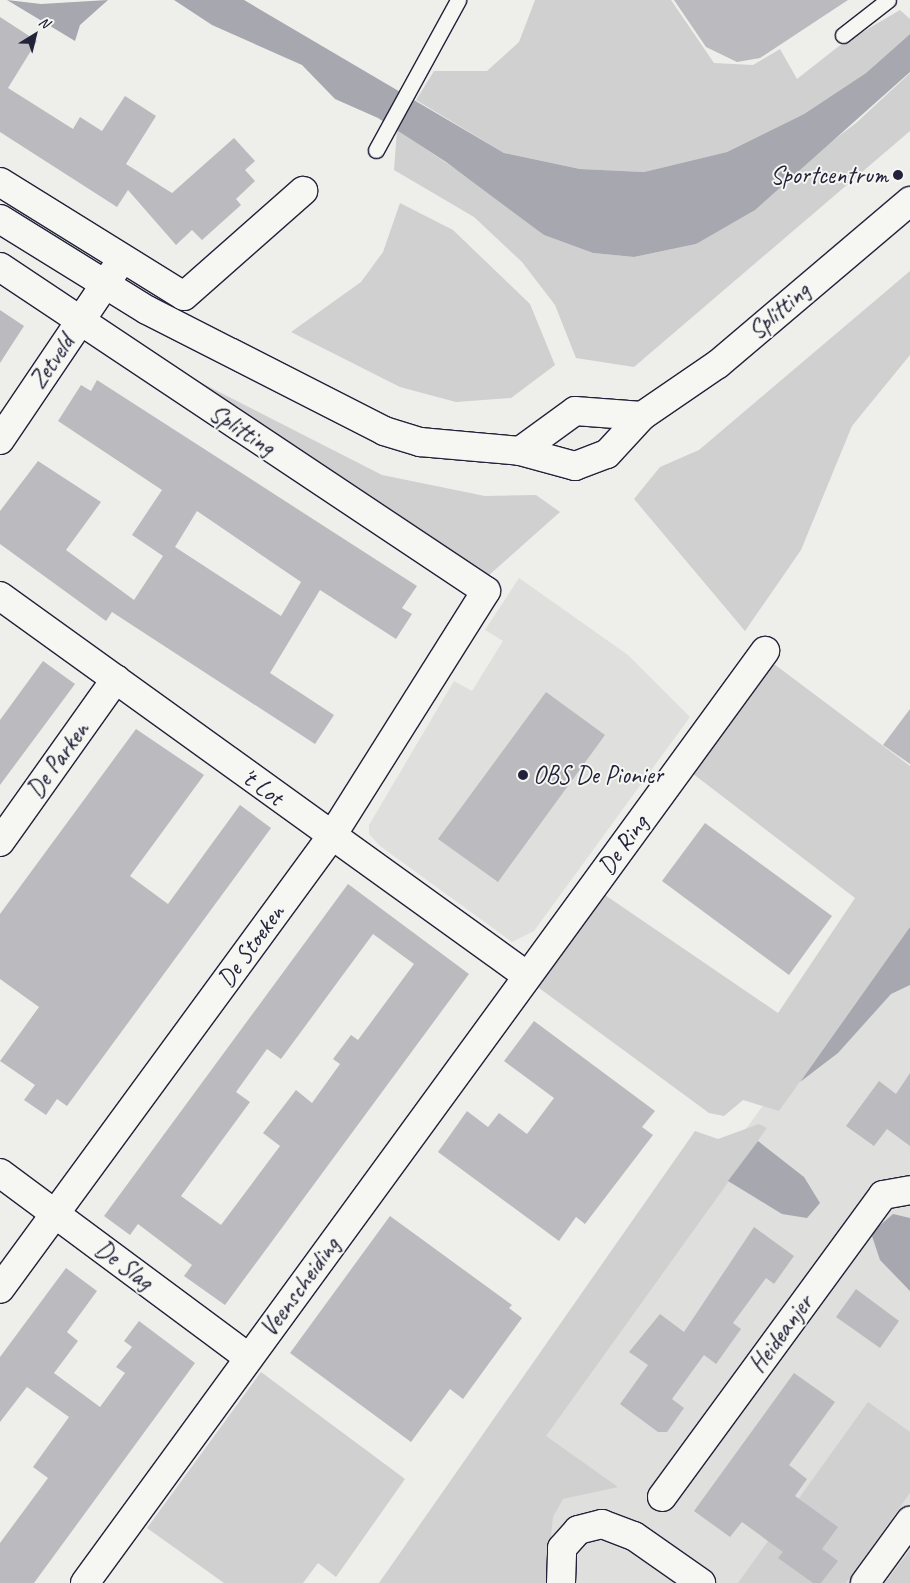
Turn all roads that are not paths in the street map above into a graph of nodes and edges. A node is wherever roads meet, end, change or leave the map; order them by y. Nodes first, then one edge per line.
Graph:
1 (458, 0) edge
2 (888, 0) edge
3 (843, 35) dead end
4 (376, 150) dead end
5 (0, 182) edge
6 (303, 191) dead end
7 (910, 201) edge
8 (0, 219) edge
9 (121, 260) junction
10 (0, 268) edge
11 (105, 285) junction
12 (81, 319) junction
13 (642, 416) junction
14 (3, 431) edge
15 (520, 451) junction
16 (486, 591) joint
17 (0, 596) edge
18 (765, 651) dead end
19 (116, 679) junction
20 (331, 837) junction
21 (0, 842) edge
22 (521, 983) junction
23 (0, 1172) edge
24 (910, 1190) edge
25 (55, 1214) junction
26 (0, 1289) edge
27 (249, 1358) junction
28 (662, 1497) dead end
29 (910, 1521) edge
30 (85, 1583) edge
31 (560, 1583) edge
32 (701, 1583) edge
33 (865, 1583) edge

1 - 4 lane
2 - 3 lane
5 - 9 street
6 - 9 street
7 - 13 street, Splitting
8 - 11 street, Splitting
9 - 11 street
10 - 12 street, Splitting
11 - 12 street, Zetveld
11 - 15 street, Splitting
12 - 14 street, Zetveld
12 - 16 street, Splitting
13 - 15 street
13 - 15 street, Splitting
16 - 20 street, De Stoeken
17 - 19 street, 't Lot
18 - 22 street, De Ring
19 - 20 street, 't Lot
19 - 21 street, De Parken
20 - 22 street, 't Lot
20 - 25 street, De Stoeken
22 - 27 street, Veenscheiding
23 - 25 street, De Slag
24 - 28 street, Heideanjer
25 - 26 street, De Stoeken
25 - 27 street, De Slag
27 - 30 street, Veenscheiding
29 - 33 street
31 - 32 street

